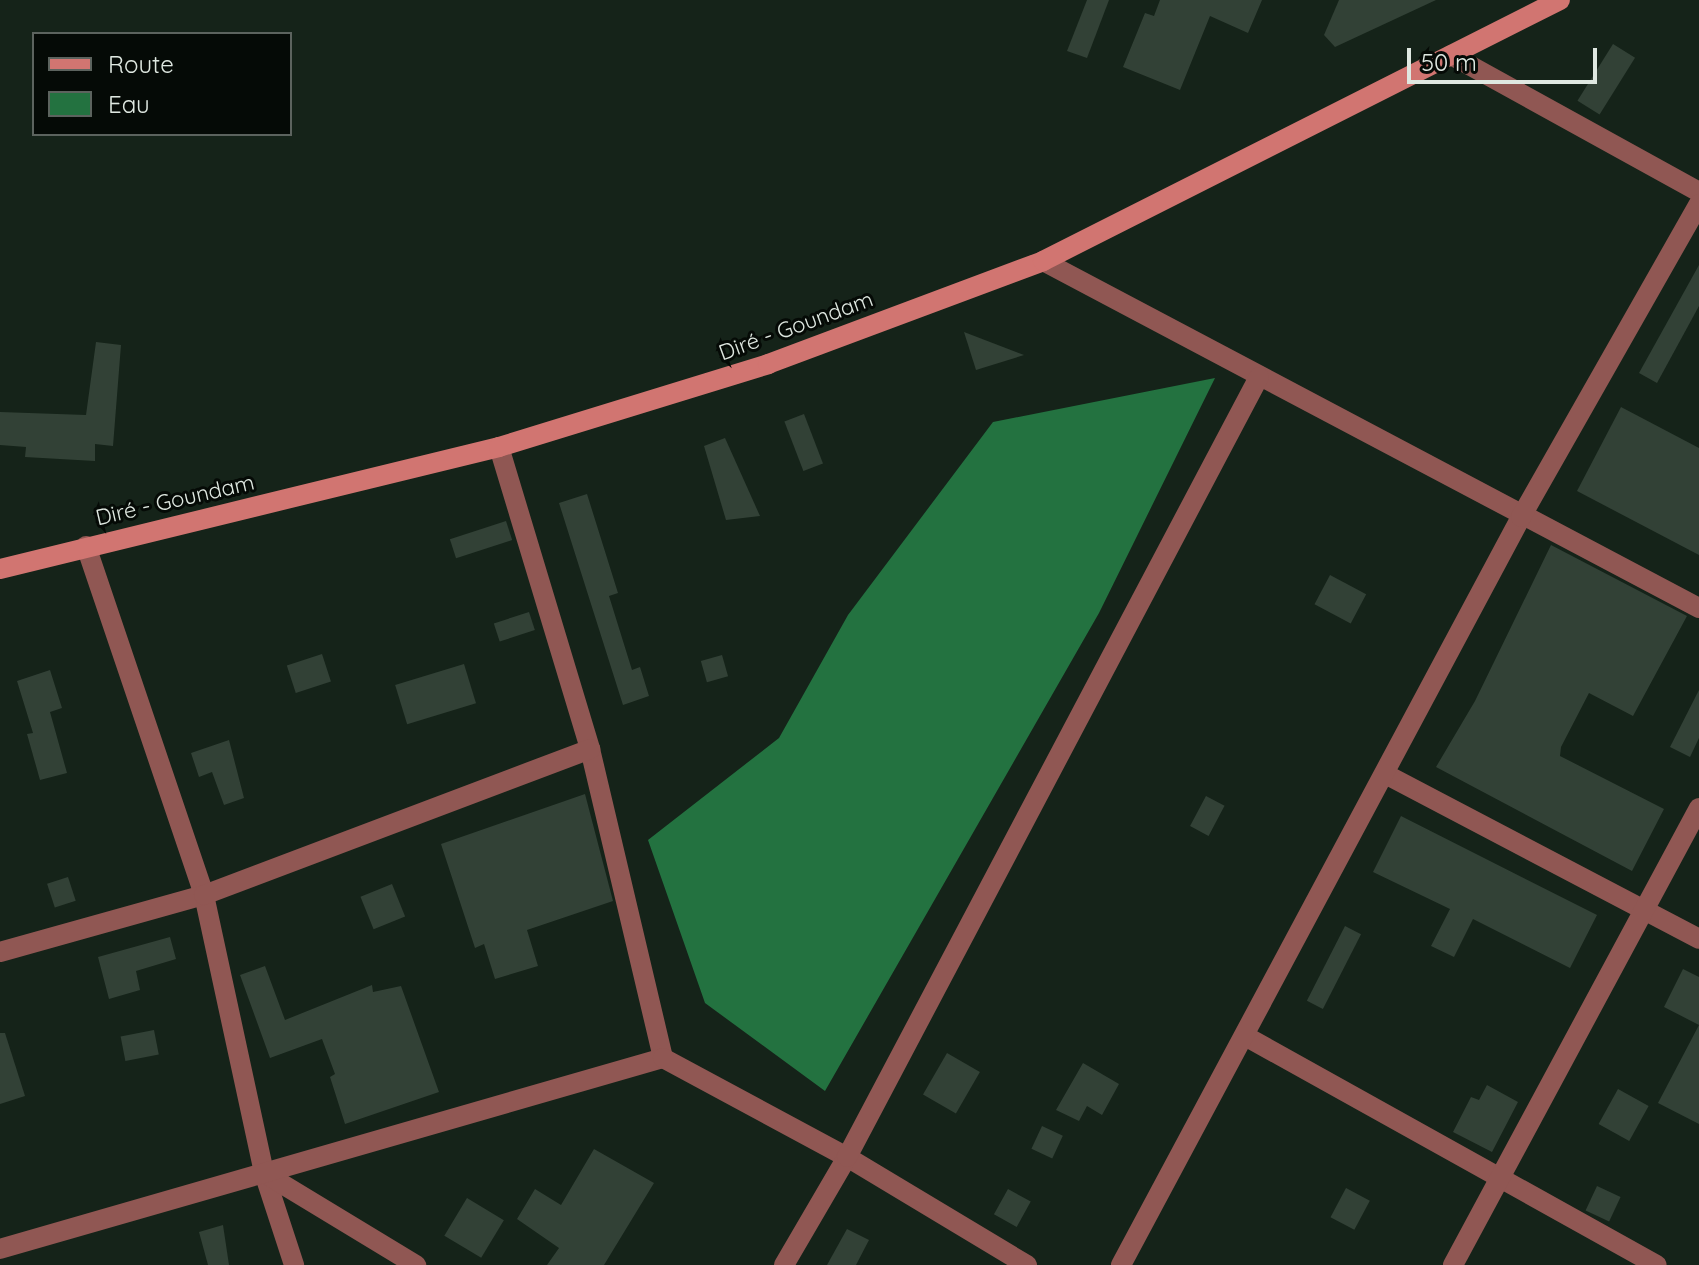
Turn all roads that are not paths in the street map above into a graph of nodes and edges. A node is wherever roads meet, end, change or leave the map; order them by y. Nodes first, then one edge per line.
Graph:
1 (1560, 0) edge
2 (1451, 55) junction
3 (1699, 192) edge
4 (1699, 204) edge
5 (1043, 261) junction
6 (1259, 377) junction
7 (499, 447) junction
8 (1521, 517) junction
9 (86, 546) junction
10 (0, 569) edge
11 (1699, 608) edge
12 (590, 749) junction
13 (1387, 775) junction
14 (1699, 808) edge
15 (204, 895) junction
16 (1647, 911) junction
17 (1699, 939) edge
18 (0, 952) edge
19 (1245, 1036) junction
20 (663, 1058) junction
21 (847, 1157) junction
22 (264, 1173) junction
23 (1501, 1179) junction
24 (0, 1249) edge
25 (294, 1265) edge
26 (416, 1265) edge
27 (784, 1265) edge
28 (1027, 1265) edge
29 (1121, 1265) edge
30 (1453, 1265) edge
31 (1657, 1265) edge

1 - 2 main road, Diré - Goundam
2 - 3 street
2 - 5 main road, Diré - Goundam
4 - 8 street
5 - 6 street
5 - 7 main road, Diré - Goundam
6 - 8 street
6 - 21 street
7 - 9 main road, Diré - Goundam
7 - 12 street
8 - 11 street
8 - 13 street
9 - 10 main road, Diré - Goundam
9 - 15 street
12 - 15 street
12 - 20 street
13 - 16 street
13 - 19 street
14 - 16 street
15 - 18 street
15 - 22 street
16 - 17 street
16 - 23 street
19 - 23 street
19 - 29 street
20 - 21 street
20 - 22 street
21 - 27 street
21 - 28 street
22 - 24 street
22 - 25 street
22 - 26 street
23 - 30 street
23 - 31 street

